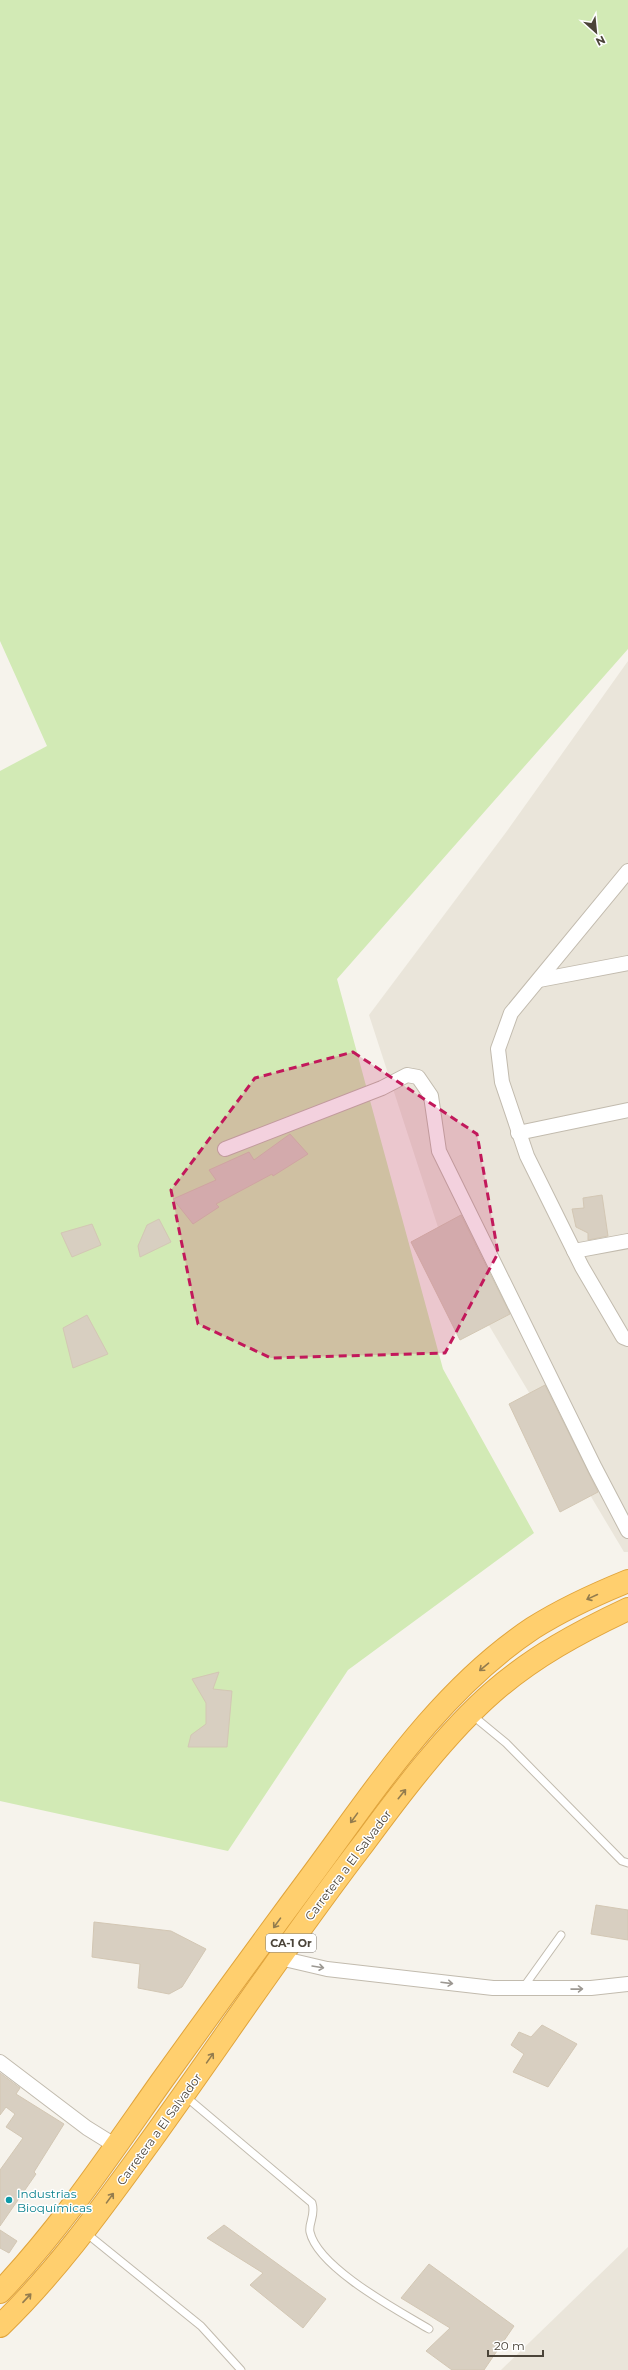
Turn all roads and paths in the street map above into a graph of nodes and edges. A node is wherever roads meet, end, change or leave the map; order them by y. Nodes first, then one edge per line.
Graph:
1 (628, 871) edge
2 (628, 963) edge
3 (539, 980) junction
4 (628, 1110) edge
5 (518, 1133) junction
6 (224, 1149) dead end
7 (628, 1241) edge
8 (574, 1251) junction
9 (628, 1339) edge
10 (628, 1531) edge
11 (628, 1580) edge
12 (628, 1609) edge
13 (470, 1714) junction
14 (628, 1863) edge
15 (561, 1935) dead end
16 (280, 1958) junction
17 (628, 1984) edge
18 (521, 1990) junction
19 (0, 2062) edge
20 (184, 2095) junction
21 (116, 2146) junction
22 (84, 2231) junction
23 (0, 2292) edge
24 (0, 2326) edge
25 (429, 2329) dead end
26 (241, 2370) edge

1 - 3 street
2 - 3 street
3 - 5 street
4 - 5 street
5 - 8 street
6 - 10 street
7 - 8 street
8 - 9 street
11 -> 21 highway, Carretera a El Salvador / CA-1 Or
12 - 13 highway, Carretera a El Salvador / CA-1 Or
13 - 14 lane
16 -> 13 highway, Carretera a El Salvador / CA-1 Or
15 - 18 lane
16 -> 18 street
20 -> 16 highway, Carretera a El Salvador / CA-1 Or
18 -> 17 street
19 - 21 street
22 -> 20 highway, Carretera a El Salvador / CA-1 Or
20 - 25 lane
21 - 23 highway, Carretera a El Salvador / CA-1 Or
24 -> 22 highway, Carretera a El Salvador / CA-1 Or
22 - 26 lane

